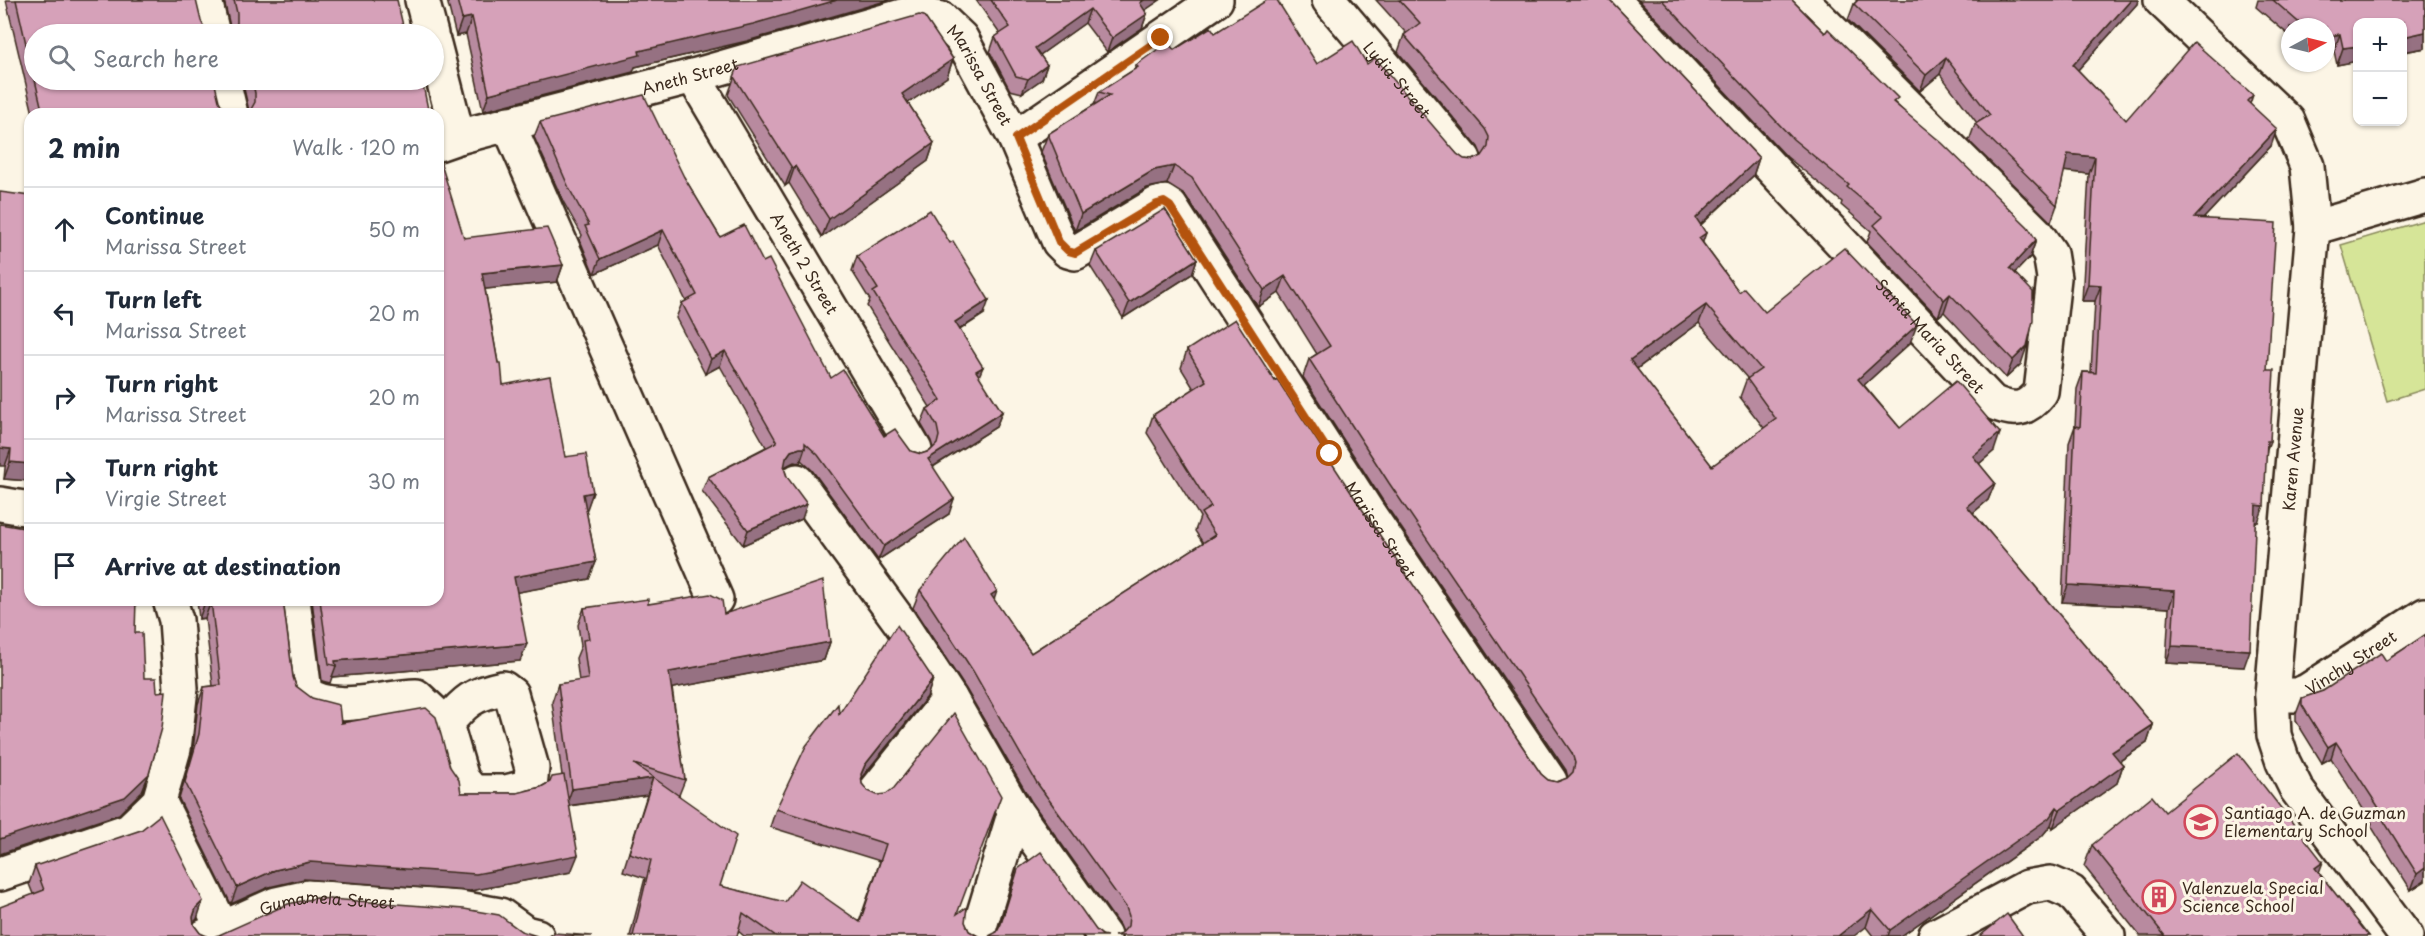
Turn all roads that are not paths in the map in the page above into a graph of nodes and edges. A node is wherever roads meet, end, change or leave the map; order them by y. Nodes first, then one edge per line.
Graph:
1 (205, 0) edge
2 (422, 0) edge
3 (1216, 0) edge
4 (1329, 0) edge
5 (1613, 0) edge
6 (1801, 0) edge
7 (2161, 0) edge
8 (942, 9) edge
9 (211, 24) edge
10 (428, 24) edge
11 (693, 76) junction
12 (225, 90) edge
13 (441, 90) edge
14 (230, 108) edge
15 (443, 108) edge
16 (444, 113) edge
17 (508, 123) junction
18 (1016, 138) junction
19 (448, 140) edge
20 (1464, 159) edge
21 (2425, 195) edge
22 (2313, 228) junction
23 (915, 450) edge
24 (797, 481) dead end
25 (0, 504) edge
26 (24, 508) edge
27 (716, 599) edge
28 (172, 606) edge
29 (294, 606) edge
30 (2425, 615) edge
31 (2272, 695) junction
32 (950, 698) junction
33 (446, 724) dead end
34 (1550, 781) edge
35 (873, 794) edge
36 (159, 801) junction
37 (1015, 812) junction
38 (0, 874) edge
39 (214, 932) edge
40 (537, 936) edge
41 (977, 936) edge
42 (1104, 936) edge
43 (1935, 936) edge
44 (2108, 936) edge
45 (2406, 936) edge

1 - 9 street
2 - 10 street
3 - 18 street
4 - 20 street, Lydia Street
5 - 6 street, Santa Maria Street
7 - 22 street, Karen Avenue
8 - 11 street, Aneth Street
8 - 18 street, Marissa Street
11 - 17 street, Aneth Street
11 - 23 street, Aneth 2 Street
12 - 14 street
13 - 15 street
16 - 19 street
17 - 19 street, Aneth Street
17 - 27 street
18 - 34 street, Marissa Street
21 - 22 street
22 - 31 street, Karen Avenue
24 - 32 street
25 - 26 street
28 - 36 street
29 - 33 street
30 - 31 street, Vinchy Street
31 - 45 street, Karen Avenue
32 - 35 street
32 - 37 street
36 - 38 street
36 - 39 street, Gumamela Street
37 - 41 street
37 - 42 street
39 - 40 street, Gumamela Street
43 - 44 street

